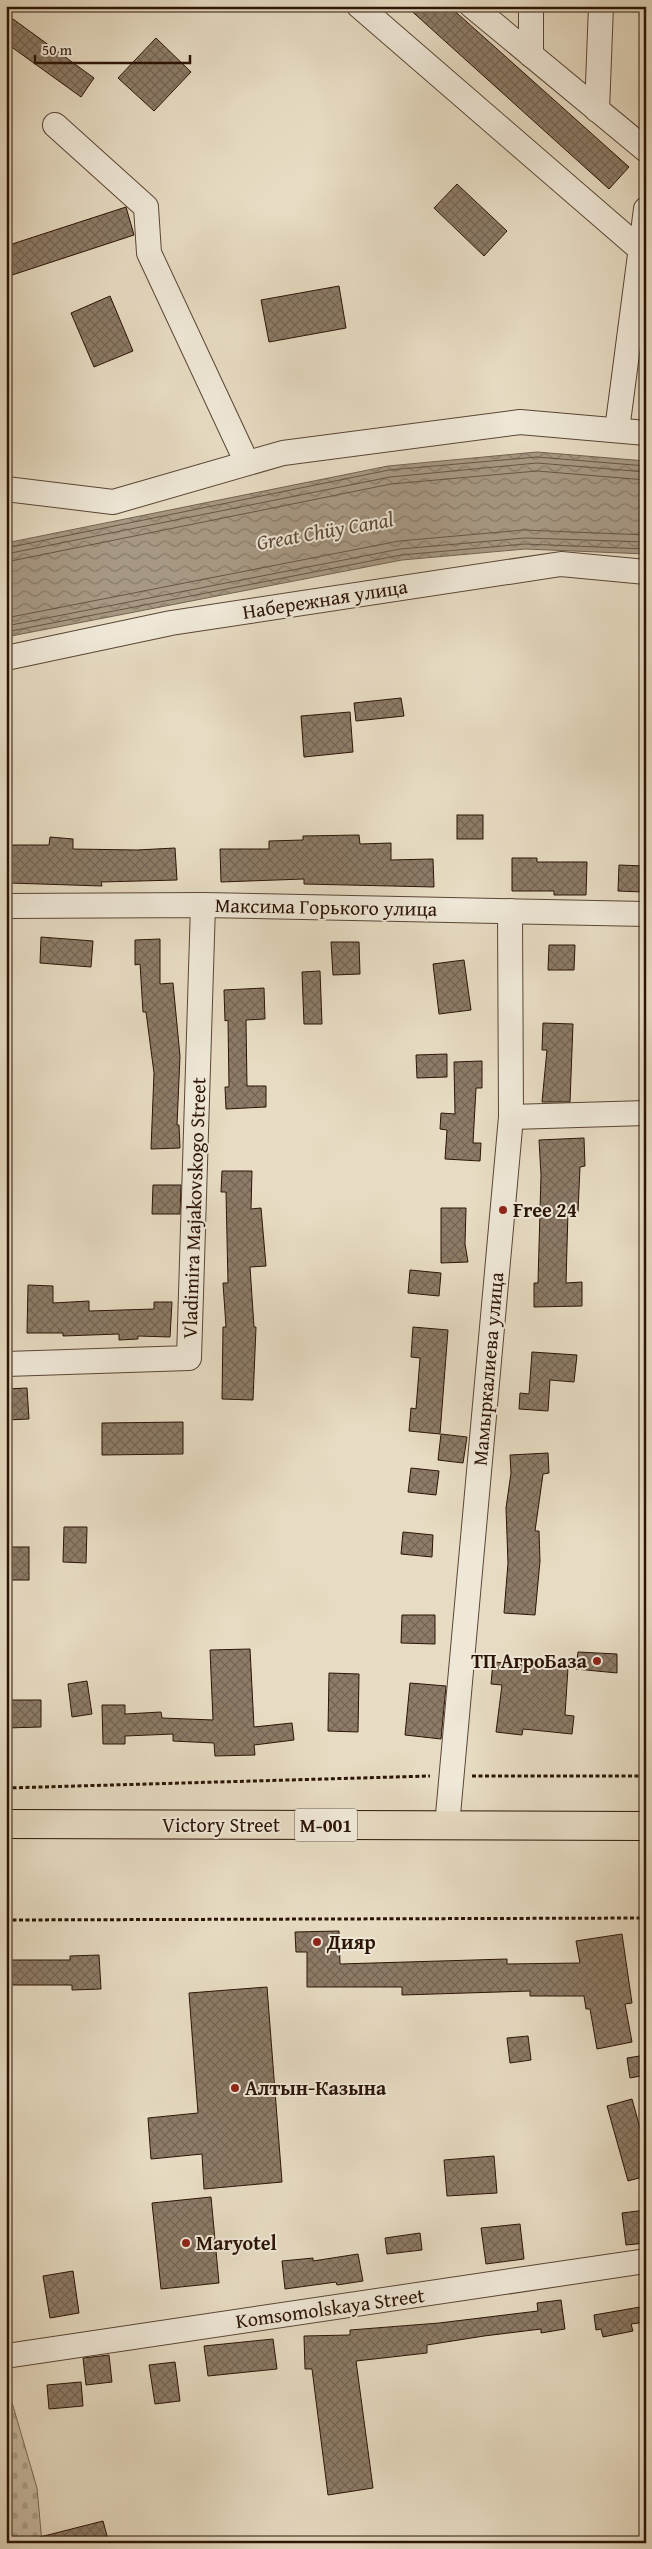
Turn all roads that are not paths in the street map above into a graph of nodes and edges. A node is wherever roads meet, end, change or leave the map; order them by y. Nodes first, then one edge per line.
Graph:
1 (359, 6) edge
2 (472, 6) edge
3 (531, 6) edge
4 (601, 6) edge
5 (531, 55) junction
6 (597, 110) junction
7 (55, 125) dead end
8 (646, 150) edge
9 (646, 209) edge
10 (640, 249) junction
11 (617, 430) junction
12 (646, 433) edge
13 (247, 463) junction
14 (6, 489) edge
15 (646, 572) edge
16 (6, 658) edge
17 (203, 905) junction
18 (6, 906) edge
19 (510, 910) junction
20 (646, 914) edge
21 (646, 1113) edge
22 (511, 1117) junction
23 (6, 1364) edge
24 (6, 1824) edge
25 (447, 1826) junction
26 (646, 1826) edge
27 (646, 2260) edge
28 (10, 2356) edge

1 - 10 street
2 - 5 street
3 - 5 street
4 - 6 street
5 - 6 street
6 - 8 street
7 - 13 street
9 - 10 street
10 - 11 street
11 - 12 street
11 - 13 street
13 - 14 street
15 - 16 street, Набережная улица
17 - 18 street, Максима Горького улица
17 - 19 street, Максима Горького улица
17 - 23 street, Vladimira Majakovskogo Street
19 - 20 street, Максима Горького улица
19 - 22 street, Мамыркалиева улица
21 - 22 street
22 - 25 street, Мамыркалиева улица
24 - 25 main road, Victory Street / М-001
25 - 26 main road, Victory Street / М-001
27 - 28 street, Komsomolskaya Street

